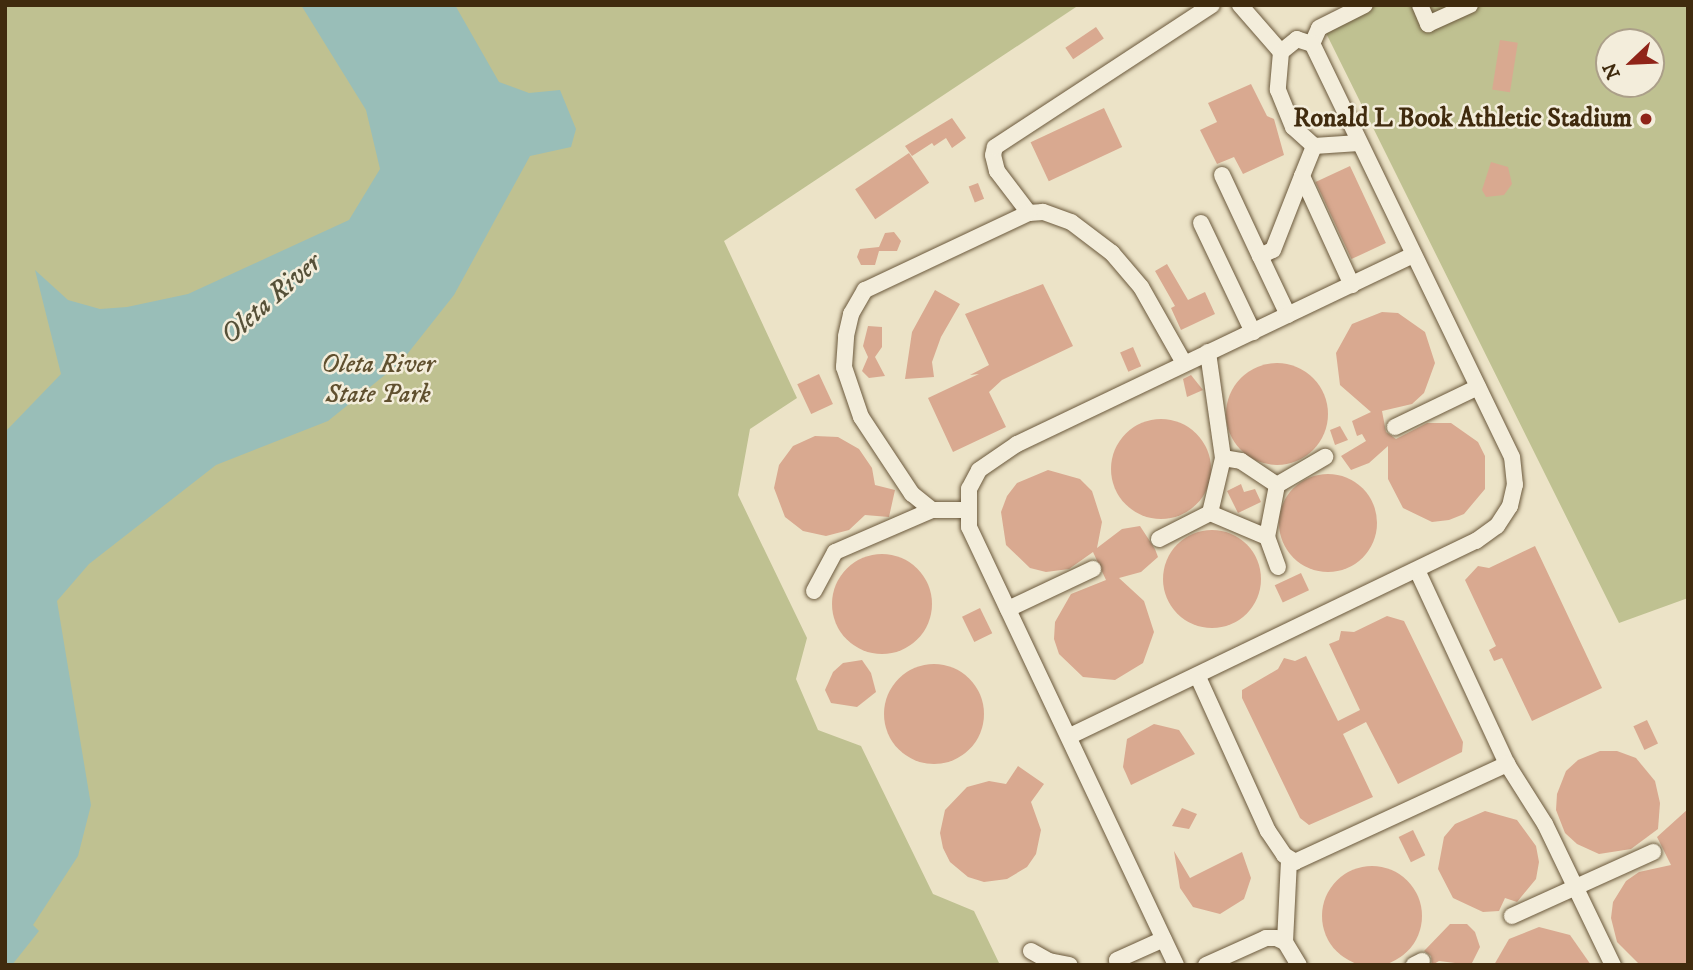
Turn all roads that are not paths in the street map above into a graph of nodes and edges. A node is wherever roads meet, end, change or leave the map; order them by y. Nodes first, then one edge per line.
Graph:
1 (1212, 5) edge
2 (1240, 5) edge
3 (1420, 5) edge
4 (1470, 5) edge
5 (1363, 6) edge
6 (1312, 44) junction
7 (1281, 52) junction
8 (1359, 143) junction
9 (1314, 146) junction
10 (1222, 175) dead end
11 (1301, 176) junction
12 (1029, 213) junction
13 (1201, 223) dead end
14 (1413, 255) junction
15 (1260, 256) junction
16 (1352, 285) junction
17 (1288, 315) junction
18 (1253, 332) junction
19 (1208, 352) junction
20 (1184, 363) junction
21 (1478, 387) junction
22 (1395, 427) dead end
23 (1325, 457) dead end
24 (1223, 458) junction
25 (1277, 485) junction
26 (932, 510) junction
27 (966, 510) junction
28 (1210, 513) junction
29 (1267, 537) junction
30 (1158, 539) dead end
31 (1279, 567) dead end
32 (1093, 569) dead end
33 (1417, 570) junction
34 (814, 591) dead end
35 (1008, 609) junction
36 (1198, 677) junction
37 (1069, 736) junction
38 (1507, 764) junction
39 (1653, 852) dead end
40 (1289, 860) junction
41 (1576, 887) junction
42 (1512, 916) dead end
43 (1164, 939) junction
44 (1286, 942) junction
45 (1031, 951) dead end
46 (1112, 963) edge
47 (1070, 965) edge
48 (1176, 965) edge
49 (1206, 965) edge
50 (1300, 965) edge
51 (1613, 965) edge

1 - 12 lane
2 - 7 lane
3 - 4 lane
5 - 6 lane
6 - 7 lane
6 - 8 lane
7 - 9 lane
8 - 9 lane
8 - 14 lane
9 - 11 lane
10 - 15 lane
11 - 15 lane
11 - 16 lane
12 - 20 lane
12 - 26 lane
13 - 18 lane
14 - 16 lane
14 - 21 lane
15 - 17 lane
16 - 17 lane
17 - 18 lane
18 - 19 lane
19 - 20 lane
19 - 24 lane
20 - 27 lane
21 - 22 lane
21 - 33 lane
23 - 25 lane
24 - 25 lane
24 - 28 lane
25 - 29 lane
26 - 27 lane
26 - 34 lane
27 - 35 lane
28 - 29 lane
28 - 30 lane
29 - 31 lane
32 - 35 lane
33 - 36 lane
33 - 38 lane
35 - 37 lane
36 - 37 lane
36 - 40 lane
37 - 43 lane
38 - 40 lane
38 - 41 lane
39 - 41 lane
40 - 44 lane
41 - 42 lane
41 - 51 lane
43 - 46 lane
43 - 48 lane
44 - 49 lane
44 - 50 lane
45 - 47 lane

